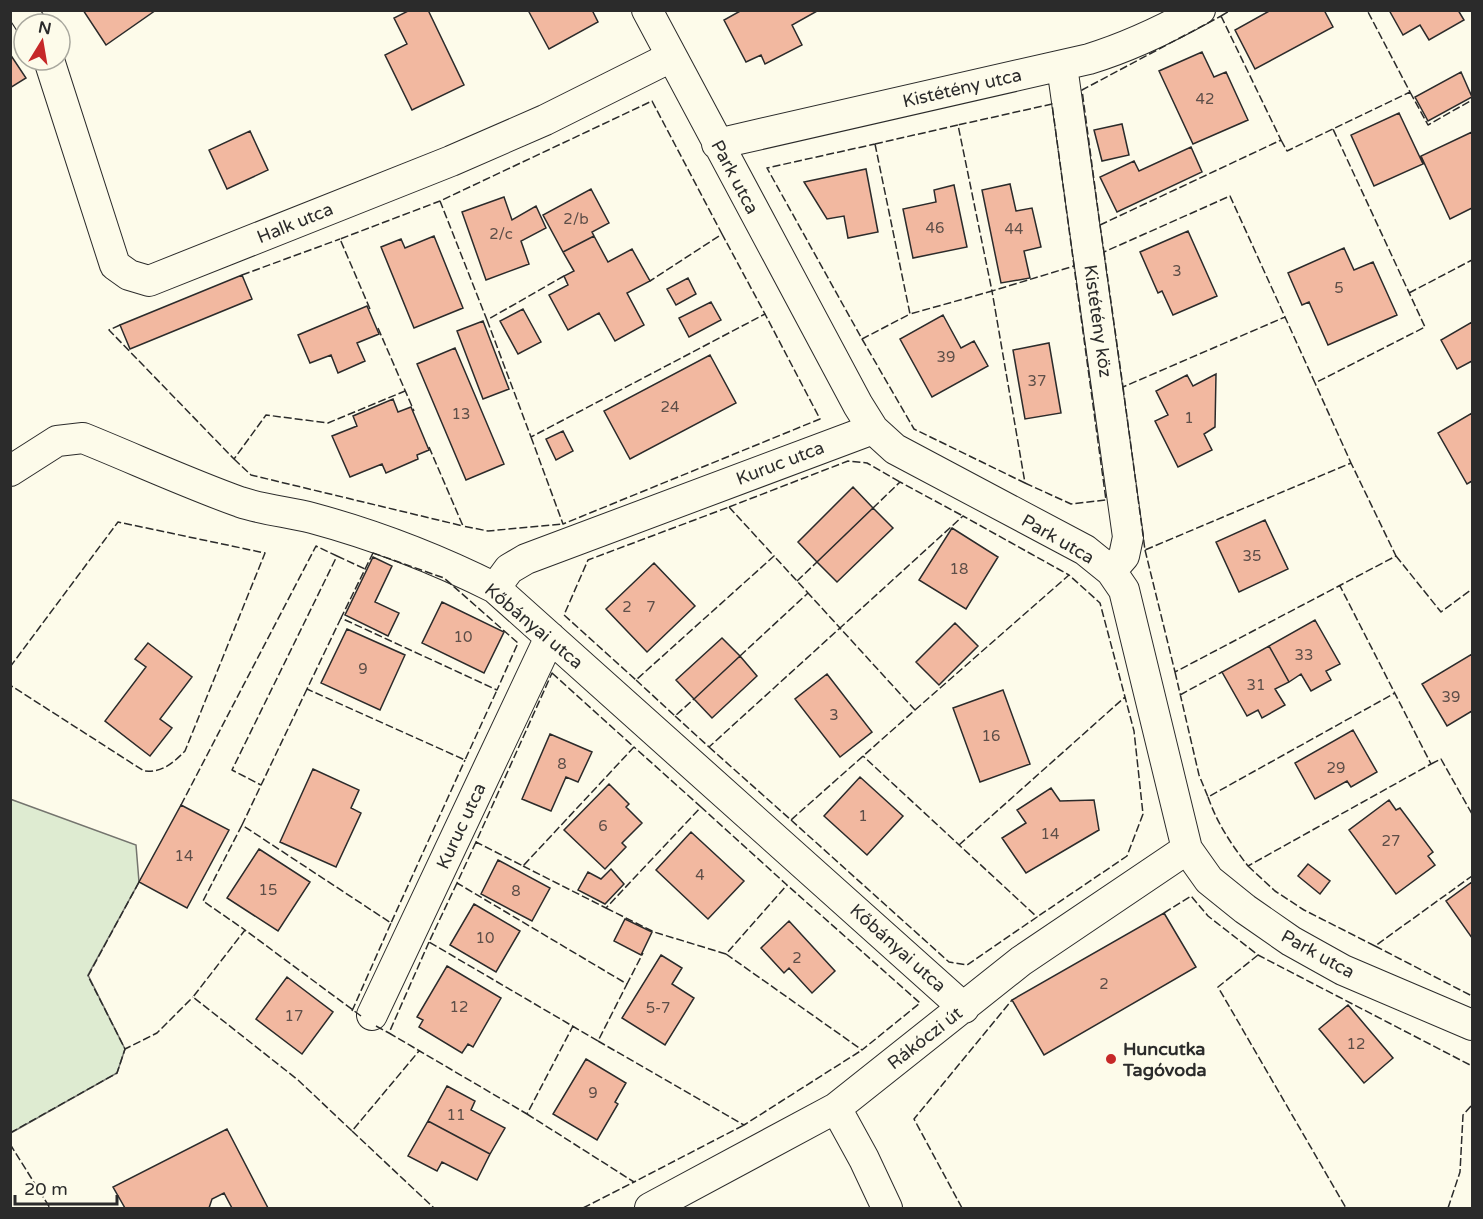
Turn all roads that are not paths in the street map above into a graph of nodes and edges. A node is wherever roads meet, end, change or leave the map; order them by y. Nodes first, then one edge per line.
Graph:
1 (647, 10) edge
2 (1200, 10) edge
3 (1161, 20) edge
4 (671, 57) junction
5 (1062, 66) junction
6 (53, 72) edge
7 (717, 144) junction
8 (873, 429) junction
9 (10, 471) edge
10 (1111, 571) junction
11 (495, 588) junction
12 (550, 637) junction
13 (1187, 849) junction
14 (964, 1008) junction
15 (372, 1015) dead end
16 (1473, 1024) edge
17 (836, 1107) junction
18 (650, 1209) edge
19 (887, 1209) edge

1 - 4 street, Park utca
2 - 3 street, Kistétény utca
3 - 5 street, Kistétény utca
4 - 6 street, Halk utca
4 - 7 street, Park utca
5 - 7 street, Kistétény utca
5 - 10 street, Kistétény köz
7 - 8 street, Park utca
8 - 10 street, Park utca
8 - 11 street, Kuruc utca
9 - 11 street, Kőbányai utca
10 - 13 street, Park utca
11 - 12 street, Kőbányai utca
12 - 14 street, Kőbányai utca
12 - 15 street, Kuruc utca
13 - 14 street, Rákóczi út
13 - 16 street, Park utca
14 - 17 street, Rákóczi út
17 - 18 street, Rákóczi út
17 - 19 street

